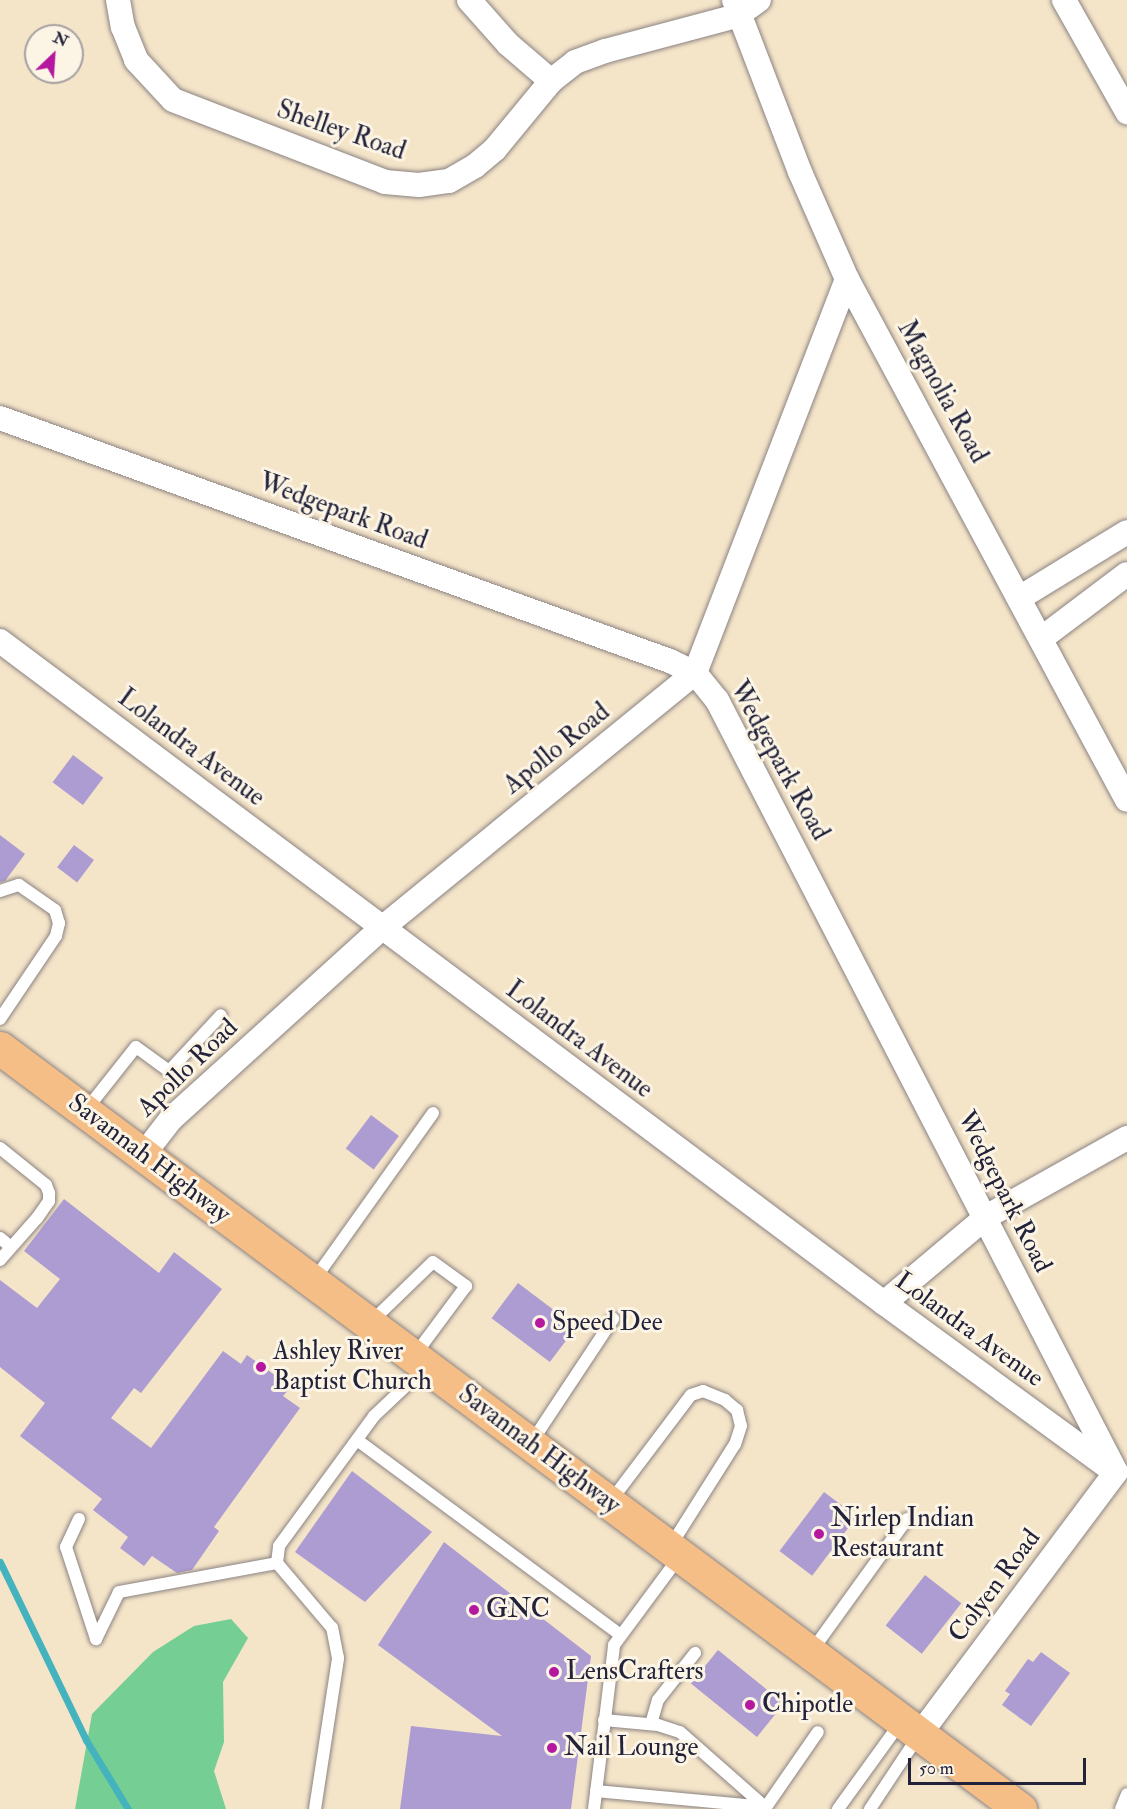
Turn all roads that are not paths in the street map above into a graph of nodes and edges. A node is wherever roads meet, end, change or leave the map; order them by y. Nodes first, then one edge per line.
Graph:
1 (118, 0) edge
2 (469, 0) edge
3 (759, 0) edge
4 (1064, 0) edge
5 (735, 8) edge
6 (551, 81) junction
7 (1127, 112) edge
8 (847, 279) junction
9 (0, 418) edge
10 (1120, 536) edge
11 (1127, 561) edge
12 (1127, 574) edge
13 (1020, 597) junction
14 (1042, 638) junction
15 (0, 641) edge
16 (695, 673) junction
17 (1127, 800) edge
18 (0, 891) edge
19 (382, 928) junction
20 (221, 1015) dead end
21 (0, 1019) edge
22 (0, 1048) edge
23 (85, 1111) junction
24 (433, 1113) dead end
25 (1127, 1138) edge
26 (0, 1148) edge
27 (144, 1154) junction
28 (986, 1217) junction
29 (0, 1238) edge
30 (11, 1247) junction
31 (0, 1260) edge
32 (313, 1281) junction
33 (884, 1303) junction
34 (613, 1319) dead end
35 (370, 1324) junction
36 (420, 1362) junction
37 (357, 1440) junction
38 (530, 1444) junction
39 (1121, 1477) edge
40 (609, 1503) junction
41 (907, 1519) dead end
42 (79, 1520) dead end
43 (674, 1552) junction
44 (277, 1563) junction
45 (621, 1635) junction
46 (695, 1653) dead end
47 (811, 1653) junction
48 (604, 1720) junction
49 (651, 1724) junction
50 (911, 1728) junction
51 (818, 1732) dead end
52 (596, 1791) junction
53 (1127, 1794) edge
54 (767, 1808) edge
55 (315, 1809) edge
56 (594, 1809) edge
57 (838, 1809) edge
58 (870, 1809) edge
59 (1020, 1809) edge
60 (1121, 1809) edge

1 - 6 street, Shelley Road
2 - 6 street
3 - 5 street
4 - 7 street
5 - 6 street, Shelley Road
5 - 8 street, Magnolia Road
8 - 13 street, Magnolia Road
8 - 16 street, Apollo Road
9 - 16 street, Wedgepark Road
10 - 11 street
10 - 13 street
12 - 14 street
13 - 14 street, Magnolia Road
14 - 17 street, Magnolia Road
15 - 19 street, Lolandra Avenue
16 - 19 street, Apollo Road
16 - 28 street, Wedgepark Road
18 - 21 lane
19 - 27 street, Apollo Road
19 - 33 street, Lolandra Avenue
20 - 23 lane
22 - 23 highway, Savannah Highway
23 - 27 highway, Savannah Highway
24 - 32 lane
25 - 28 street
26 - 30 lane
27 - 32 highway, Savannah Highway
28 - 33 street
28 - 39 street, Wedgepark Road
29 - 30 lane
30 - 31 lane
32 - 35 highway, Savannah Highway
33 - 39 street, Lolandra Avenue
34 - 38 lane
35 - 36 highway, Savannah Highway
35 - 36 lane
36 - 37 lane
36 - 38 highway, Savannah Highway
37 - 44 lane
37 - 45 lane
38 - 40 highway, Savannah Highway
39 - 50 street, Colyen Road
40 - 43 highway, Savannah Highway
40 - 43 lane
41 - 47 lane
42 - 44 lane
43 - 45 lane
43 - 47 highway, Savannah Highway
44 - 55 lane
45 - 48 lane
46 - 49 lane
47 - 50 highway, Savannah Highway
48 - 49 lane
48 - 52 lane
49 - 54 lane
50 - 57 lane
50 - 58 lane
50 - 59 highway, Savannah Highway
51 - 54 lane
52 - 54 lane
52 - 56 lane
53 - 60 lane

